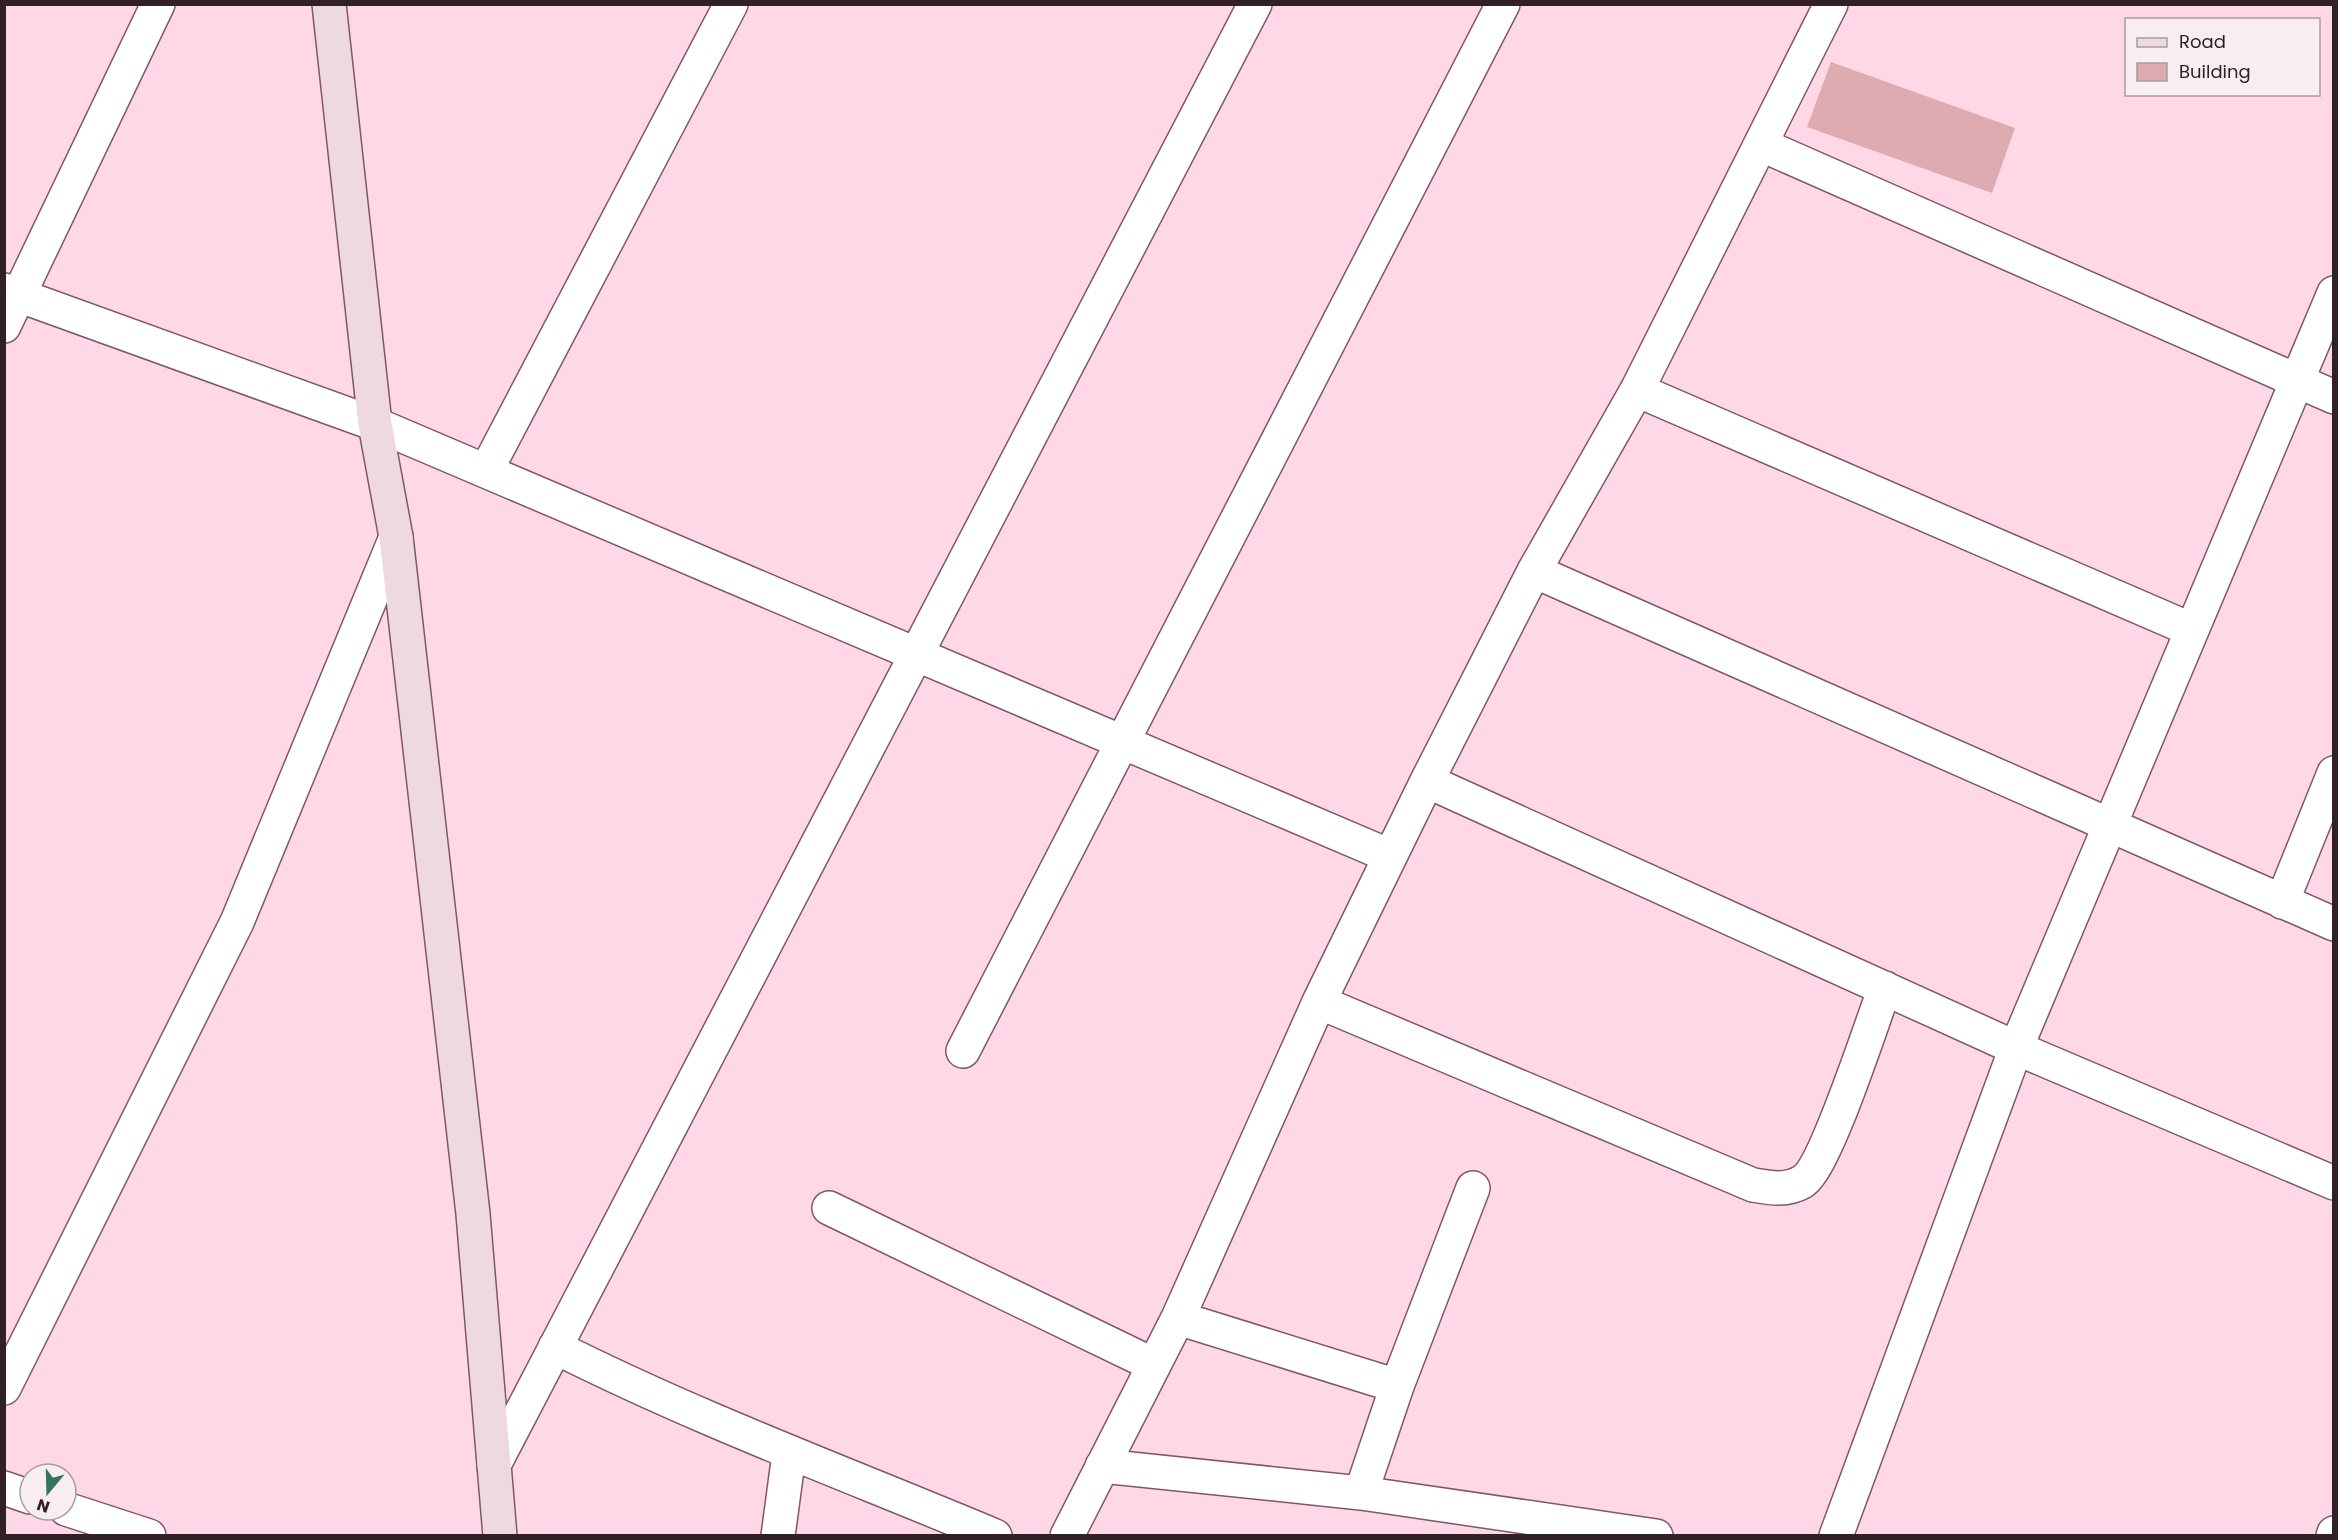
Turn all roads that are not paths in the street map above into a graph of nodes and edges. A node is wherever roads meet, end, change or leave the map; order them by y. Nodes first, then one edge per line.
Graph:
1 (158, 4) edge
2 (329, 4) edge
3 (731, 4) edge
4 (1255, 4) edge
5 (1503, 4) edge
6 (1831, 4) edge
7 (1762, 145) junction
8 (12, 293) edge
9 (2334, 293) edge
10 (4, 326) edge
11 (2297, 381) junction
12 (1637, 390) junction
13 (2334, 397) edge
14 (375, 424) junction
15 (486, 471) junction
16 (396, 537) junction
17 (1534, 571) junction
18 (2192, 630) junction
19 (916, 655) junction
20 (1122, 742) junction
21 (2334, 773) edge
22 (1427, 781) junction
23 (2110, 825) junction
24 (1390, 856) junction
25 (2282, 902) junction
26 (2334, 924) edge
27 (1885, 988) junction
28 (1319, 1002) junction
29 (2016, 1048) junction
30 (963, 1051) dead end
31 (2334, 1183) edge
32 (1473, 1188) dead end
33 (829, 1208) dead end
34 (1178, 1317) junction
35 (555, 1347) junction
36 (1154, 1365) junction
37 (1397, 1386) junction
38 (4, 1388) edge
39 (789, 1454) junction
40 (494, 1465) junction
41 (1102, 1466) junction
42 (1361, 1493) junction
43 (78, 1513) edge
44 (149, 1536) edge
45 (500, 1536) edge
46 (778, 1536) edge
47 (995, 1536) edge
48 (1067, 1536) edge
49 (1656, 1536) edge
50 (1836, 1536) edge

1 - 8 street
2 - 14 main road
3 - 15 street
4 - 19 street
5 - 20 street
6 - 7 street
7 - 11 street
7 - 12 street
8 - 10 street
8 - 14 street
9 - 11 street
11 - 13 street
11 - 18 street
12 - 17 street
12 - 18 street
14 - 15 street
14 - 16 main road
15 - 19 street
16 - 38 street
16 - 40 main road
17 - 22 street
17 - 23 street
18 - 23 street
19 - 20 street
19 - 35 street
20 - 24 street
20 - 30 street
21 - 25 street
22 - 24 street
22 - 27 street
23 - 25 street
23 - 29 street
24 - 28 street
25 - 26 street
27 - 28 street
27 - 29 street
28 - 34 street
29 - 31 street
29 - 50 street
32 - 37 street
33 - 36 street
34 - 36 street
34 - 37 street
35 - 39 street
35 - 40 street
36 - 41 street
37 - 42 street
39 - 46 street
39 - 47 street
40 - 45 main road
41 - 42 street
41 - 48 street
42 - 49 street
43 - 44 street

